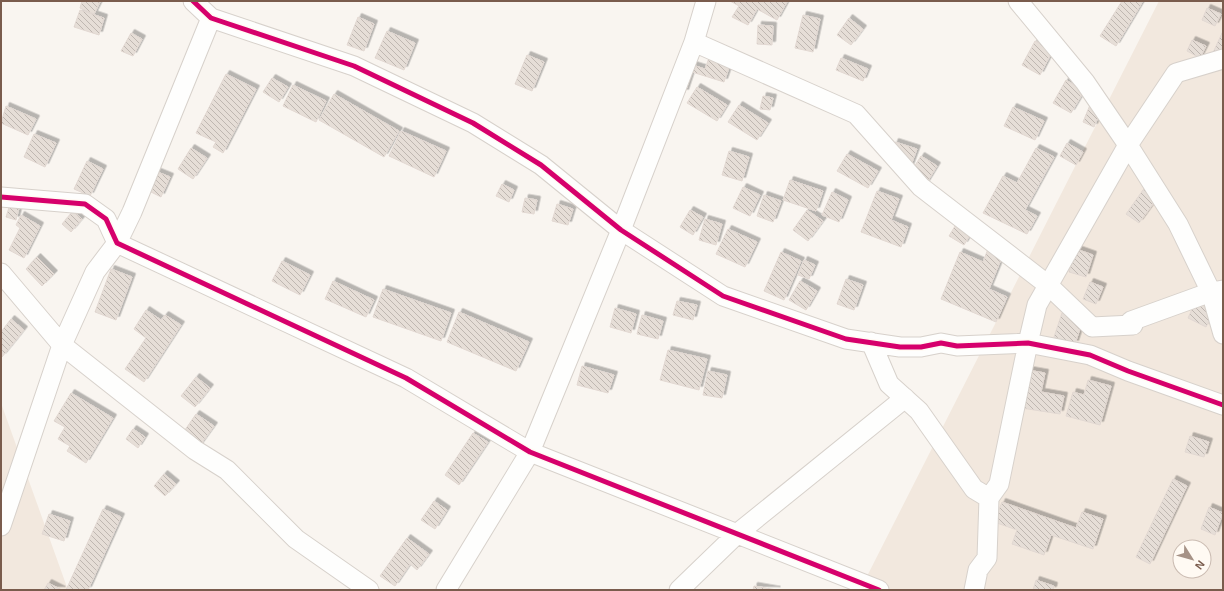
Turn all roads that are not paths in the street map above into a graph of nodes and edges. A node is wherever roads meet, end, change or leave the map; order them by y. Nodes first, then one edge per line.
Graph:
1 (193, 1) edge
2 (706, 1) edge
3 (1018, 1) edge
4 (211, 18) junction
5 (694, 42) junction
6 (1223, 59) edge
7 (1128, 145) junction
8 (1, 197) edge
9 (621, 230) junction
10 (117, 243) junction
11 (1, 274) edge
12 (1048, 285) junction
13 (1217, 291) edge
14 (1223, 334) edge
15 (871, 342) junction
16 (1028, 343) junction
17 (62, 345) junction
18 (905, 398) junction
19 (1223, 405) edge
20 (530, 452) junction
21 (989, 498) junction
22 (1, 526) edge
23 (738, 533) junction
24 (369, 590) edge
25 (446, 590) edge
26 (679, 590) edge
27 (879, 590) edge
28 (974, 590) edge

1 - 4 street
2 - 5 street
3 - 7 street
4 - 9 street
4 - 10 street
5 - 9 street
5 - 12 street
6 - 7 street
7 - 12 street
7 - 13 street
8 - 10 street
9 - 15 street
9 - 20 street
10 - 17 street
10 - 20 street
11 - 17 street
12 - 13 street
12 - 16 street
13 - 14 street
15 - 16 street
15 - 18 street
16 - 19 street
16 - 21 street
17 - 22 street
17 - 24 street
18 - 21 street
18 - 23 street
20 - 23 street
20 - 25 street
21 - 28 street
23 - 26 street
23 - 27 street

